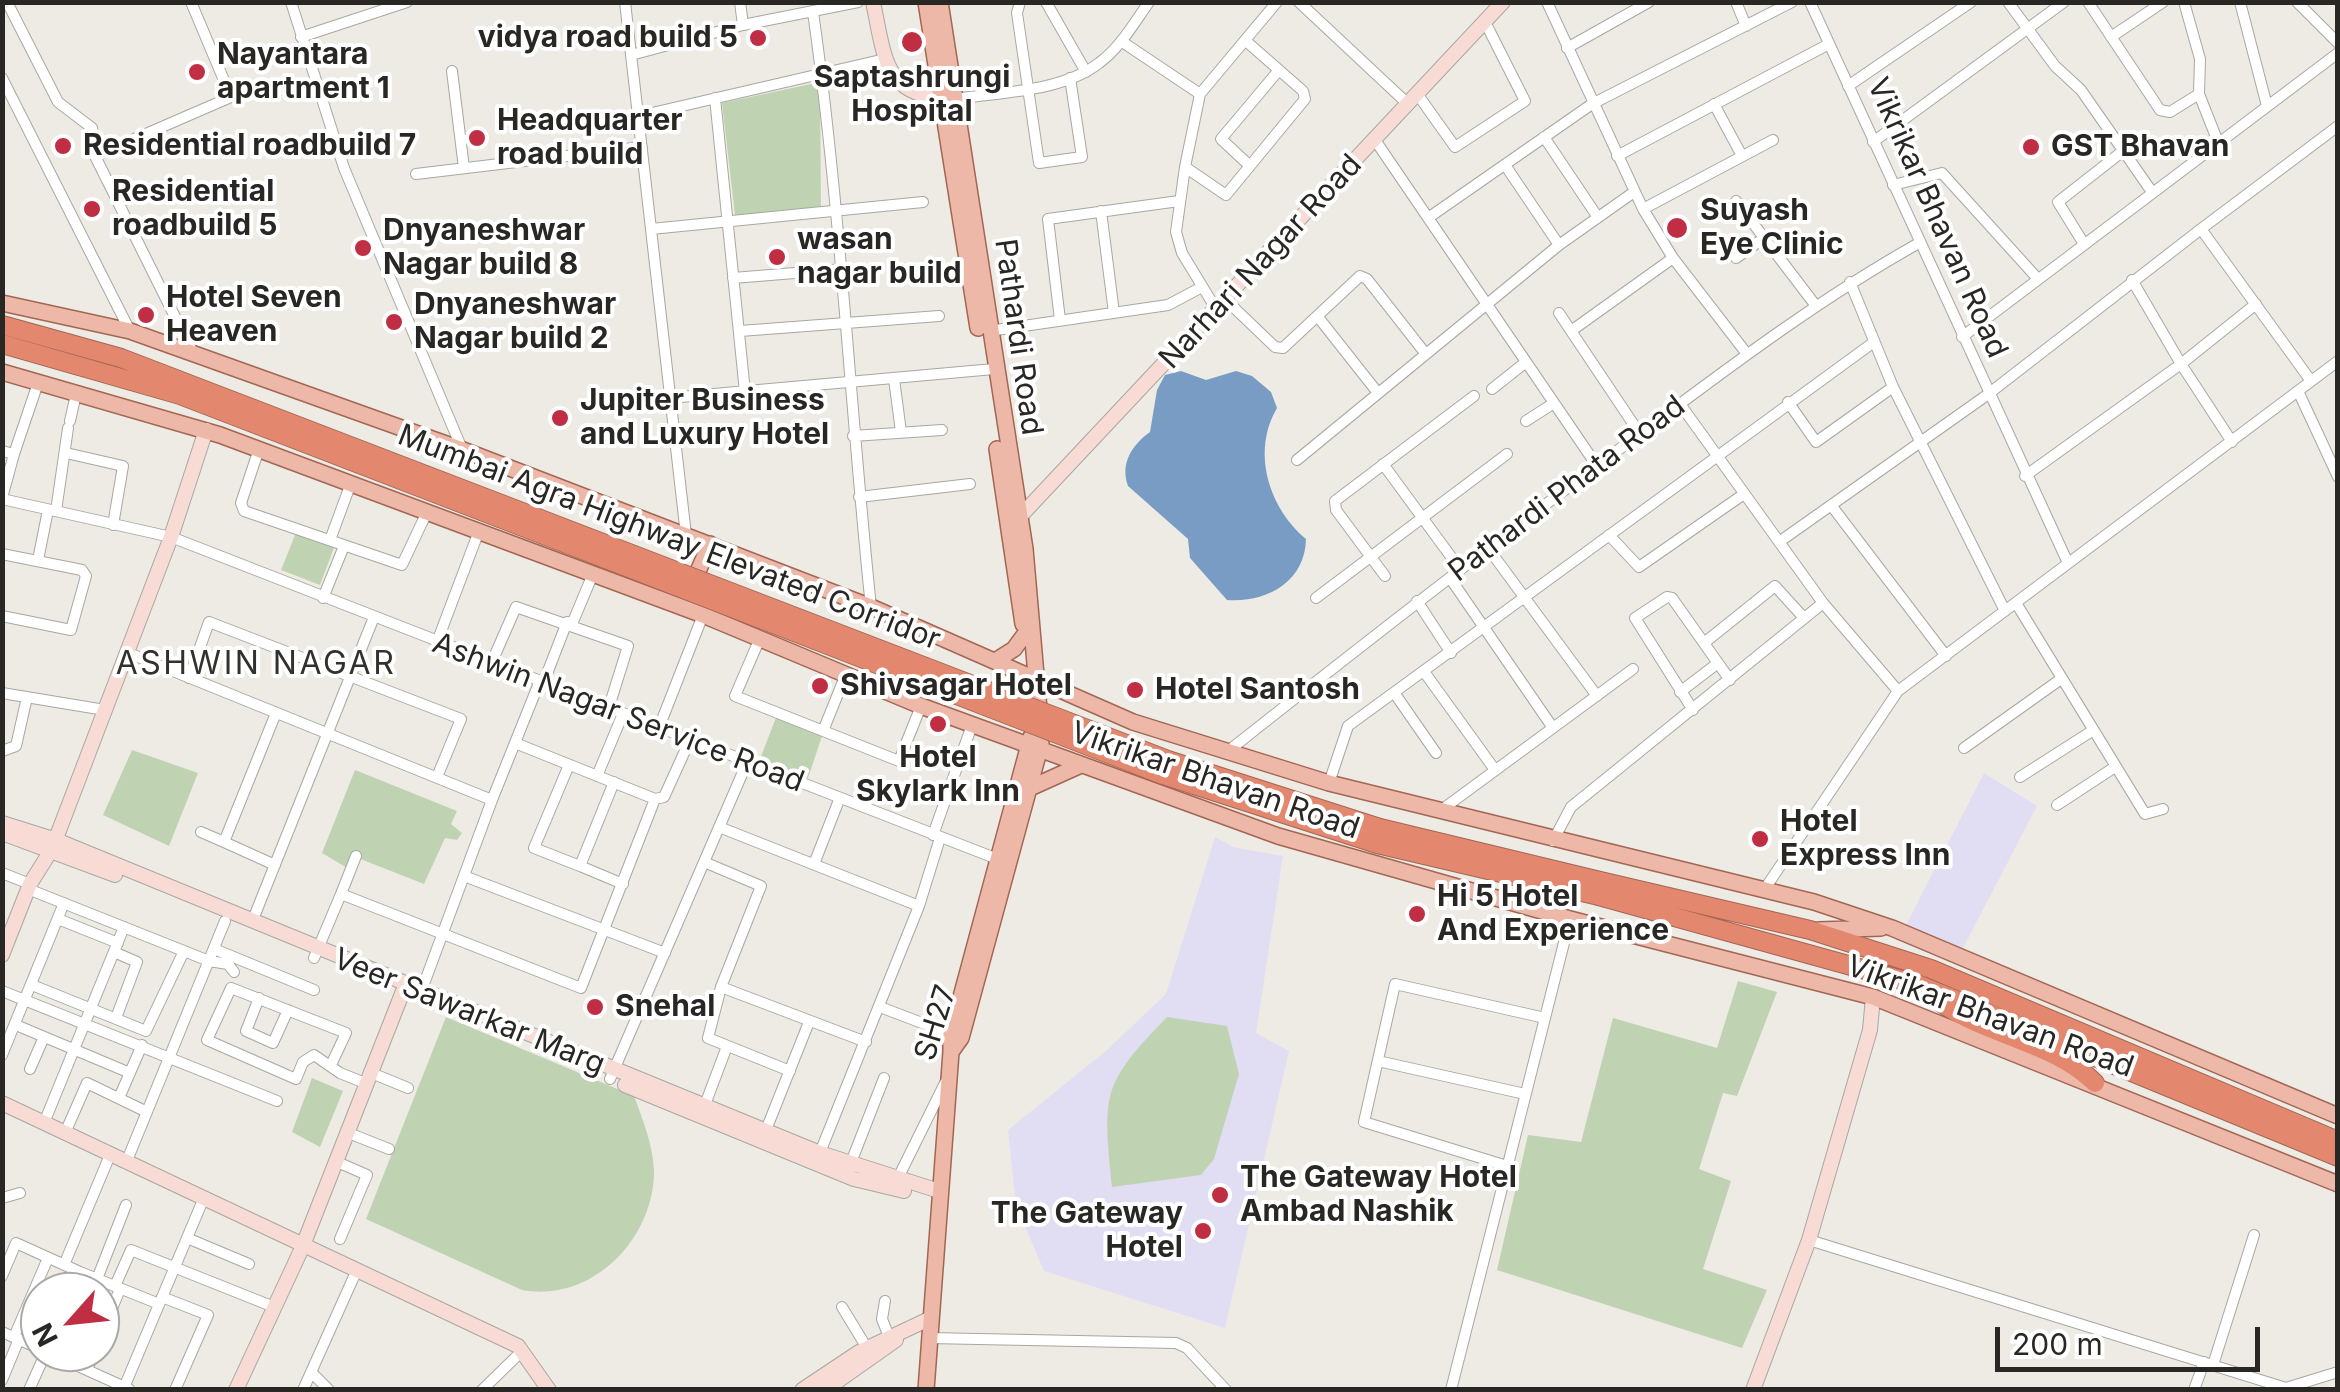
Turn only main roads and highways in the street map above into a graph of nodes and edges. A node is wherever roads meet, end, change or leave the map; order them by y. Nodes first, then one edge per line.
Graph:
1 (926, 2) edge
2 (940, 2) edge
3 (948, 99) junction
4 (2, 302) edge
5 (2, 325) edge
6 (2, 344) edge
7 (990, 369) junction
8 (2, 372) edge
9 (1014, 523) junction
10 (710, 544) junction
11 (682, 607) junction
12 (1025, 634) junction
13 (995, 661) junction
14 (1036, 678) junction
15 (1036, 748) junction
16 (1081, 764) junction
17 (1282, 769) junction
18 (1030, 788) junction
19 (1258, 829) junction
20 (1005, 862) junction
21 (1598, 888) junction
22 (1892, 928) junction
23 (1810, 930) junction
24 (1920, 986) junction
25 (951, 1052) junction
26 (2095, 1083) junction
27 (2338, 1116) edge
28 (2338, 1142) edge
29 (2338, 1157) edge
30 (2338, 1184) edge
31 (926, 1390) edge

1 - 3 main road
2 - 3 main road, Pathardi Road
3 - 7 main road
3 - 7 main road, Pathardi Road
4 - 10 main road, Vikrikar Bhavan Road
5 - 21 highway, Mumbai Agra Highway Elevated Corridor, bridge
6 - 21 highway, Mumbai Agra Highway Elevated Corridor, bridge
7 - 9 main road
8 - 11 main road, Vikrikar Bhavan Road
9 - 12 main road
9 - 14 main road, SH27
10 - 11 main road
10 - 13 main road, Vikrikar Bhavan Road
11 - 15 main road, Vikrikar Bhavan Road
12 - 13 main road
12 - 14 main road
13 - 14 main road, Vikrikar Bhavan Road
14 - 15 main road, SH27 / SH27
14 - 17 main road, Vikrikar Bhavan Road
15 - 16 main road, Vikrikar Bhavan Road
15 - 18 main road, SH27 / SH27
15 - 20 main road
16 - 18 main road
16 - 19 main road, Vikrikar Bhavan Road
17 - 19 main road
17 - 22 main road, Vikrikar Bhavan Road
18 - 20 main road, SH27 / SH27
19 - 26 main road, Vikrikar Bhavan Road
20 - 25 main road
20 - 25 main road, SH27 / SH27
21 - 23 highway, Mumbai Agra Highway Elevated Corridor
21 - 24 highway, Mumbai Agra Highway Elevated Corridor
22 - 23 main road
22 - 27 main road, Vikrikar Bhavan Road
23 - 28 highway, Mumbai Agra Highway Elevated Corridor
24 - 26 highway
24 - 29 highway, Mumbai Agra Highway Elevated Corridor
25 - 31 main road, SH27 / SH27
26 - 30 main road, Vikrikar Bhavan Road

